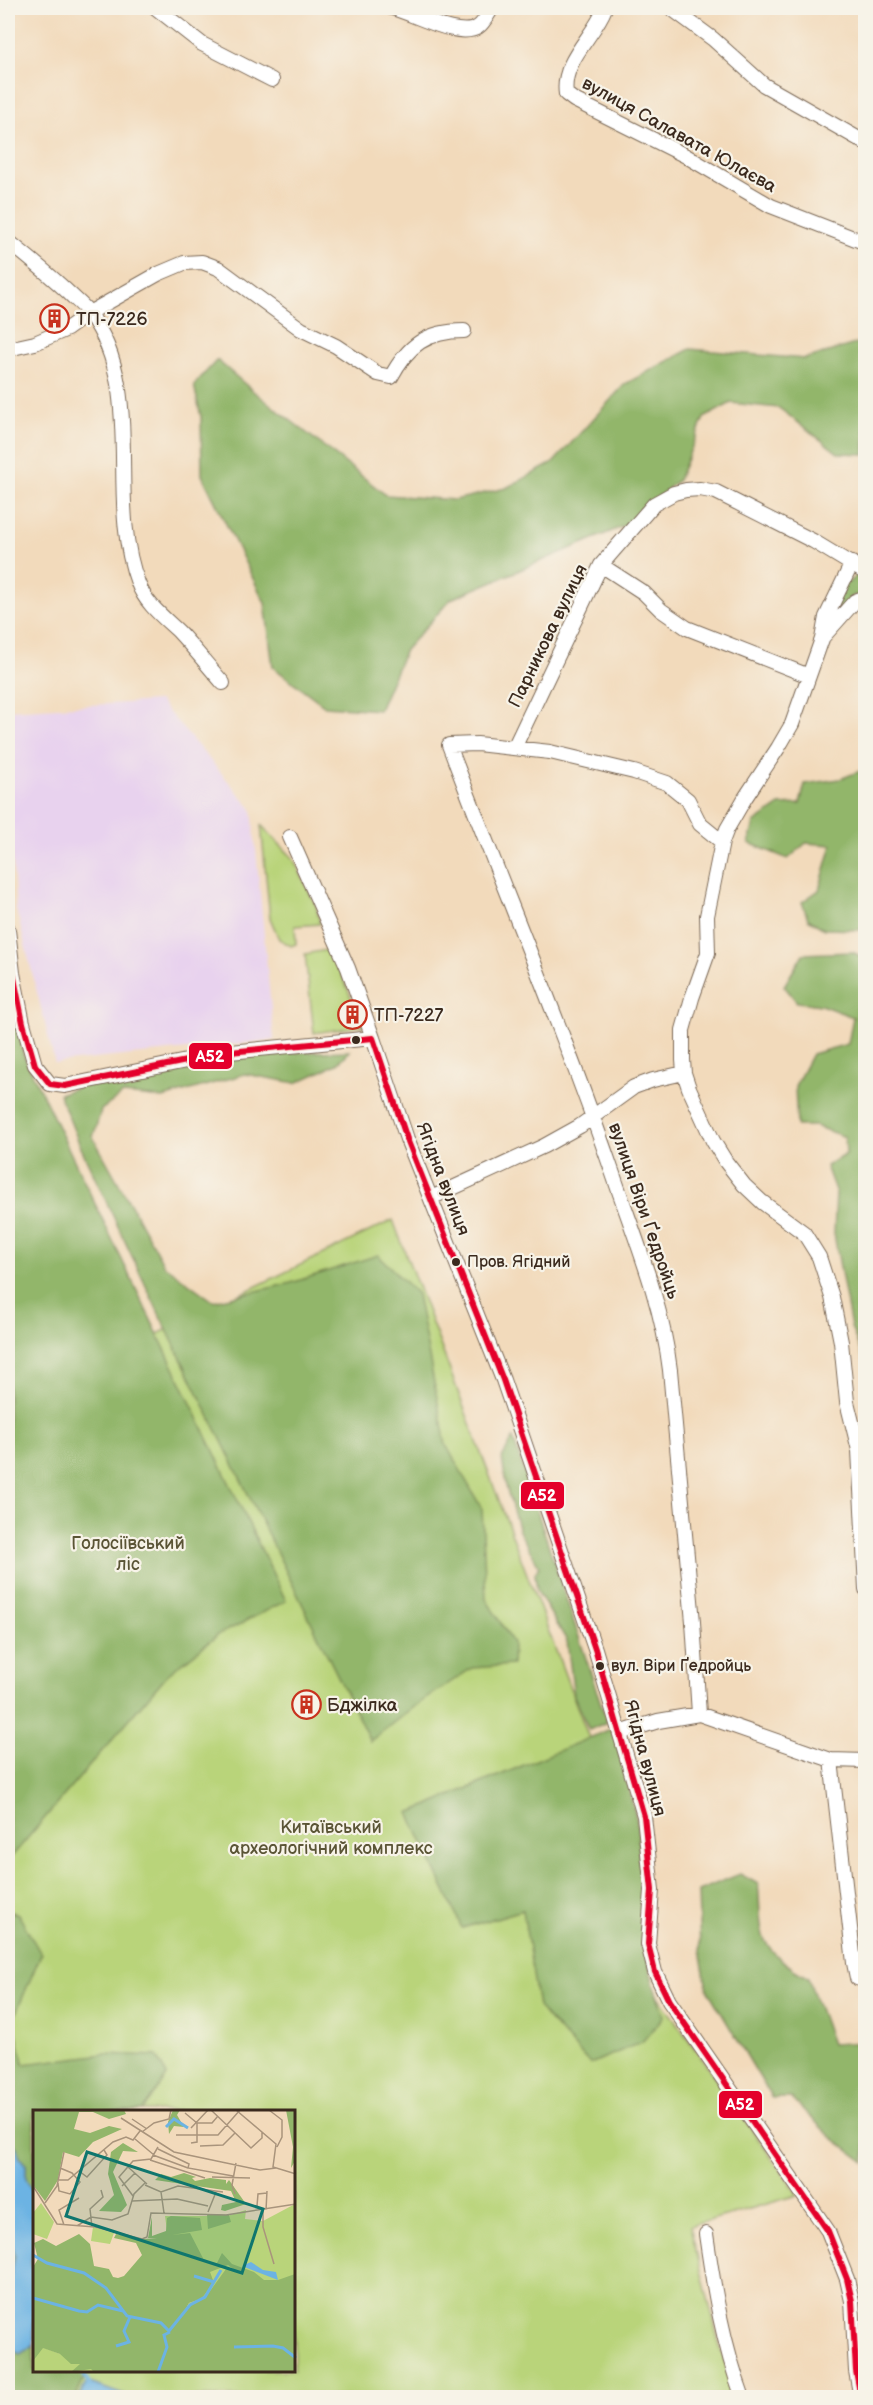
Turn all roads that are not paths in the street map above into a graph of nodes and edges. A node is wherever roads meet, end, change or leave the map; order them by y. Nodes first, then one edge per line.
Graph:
1 (156, 8) edge
2 (392, 8) edge
3 (492, 8) edge
4 (605, 8) edge
5 (671, 8) edge
6 (272, 80) dead end
7 (866, 143) edge
8 (8, 241) edge
9 (866, 243) edge
10 (89, 313) junction
11 (464, 331) dead end
12 (8, 349) edge
13 (852, 563) junction
14 (602, 566) junction
15 (866, 573) edge
16 (866, 597) edge
17 (822, 639) junction
18 (810, 676) junction
19 (223, 683) dead end
20 (514, 748) junction
21 (290, 837) dead end
22 (722, 842) junction
23 (8, 930) edge
24 (373, 1038) junction
25 (684, 1073) junction
26 (593, 1116) junction
27 (431, 1198) junction
28 (866, 1589) edge
29 (699, 1714) junction
30 (620, 1733) junction
31 (831, 1760) junction
32 (866, 1761) edge
33 (866, 1981) edge
34 (706, 2234) dead end
35 (862, 2391) edge
36 (743, 2397) edge

1 - 6 street
2 - 3 street
4 - 9 street, вулиця Салавата Юлаєва
5 - 7 street
8 - 10 street
10 - 11 street
10 - 12 street
10 - 19 street
13 - 14 street, Парникова вулиця
13 - 15 street, Парникова вулиця
13 - 17 street
14 - 18 street
14 - 20 street, Парникова вулиця
16 - 17 street
17 - 18 street
18 - 22 street
20 - 22 street
20 - 26 street, вулиця Віри Ґедройць
21 - 24 street, Ягідна вулиця
22 - 25 street
23 - 24 street
24 - 27 street, Ягідна вулиця
25 - 26 street
25 - 28 street
26 - 27 street
26 - 29 street, вулиця Віри Ґедройць
27 - 30 street, Ягідна вулиця
29 - 30 street
29 - 31 street
30 - 35 street, Ягідна вулиця
31 - 32 street
31 - 33 street
34 - 36 street

